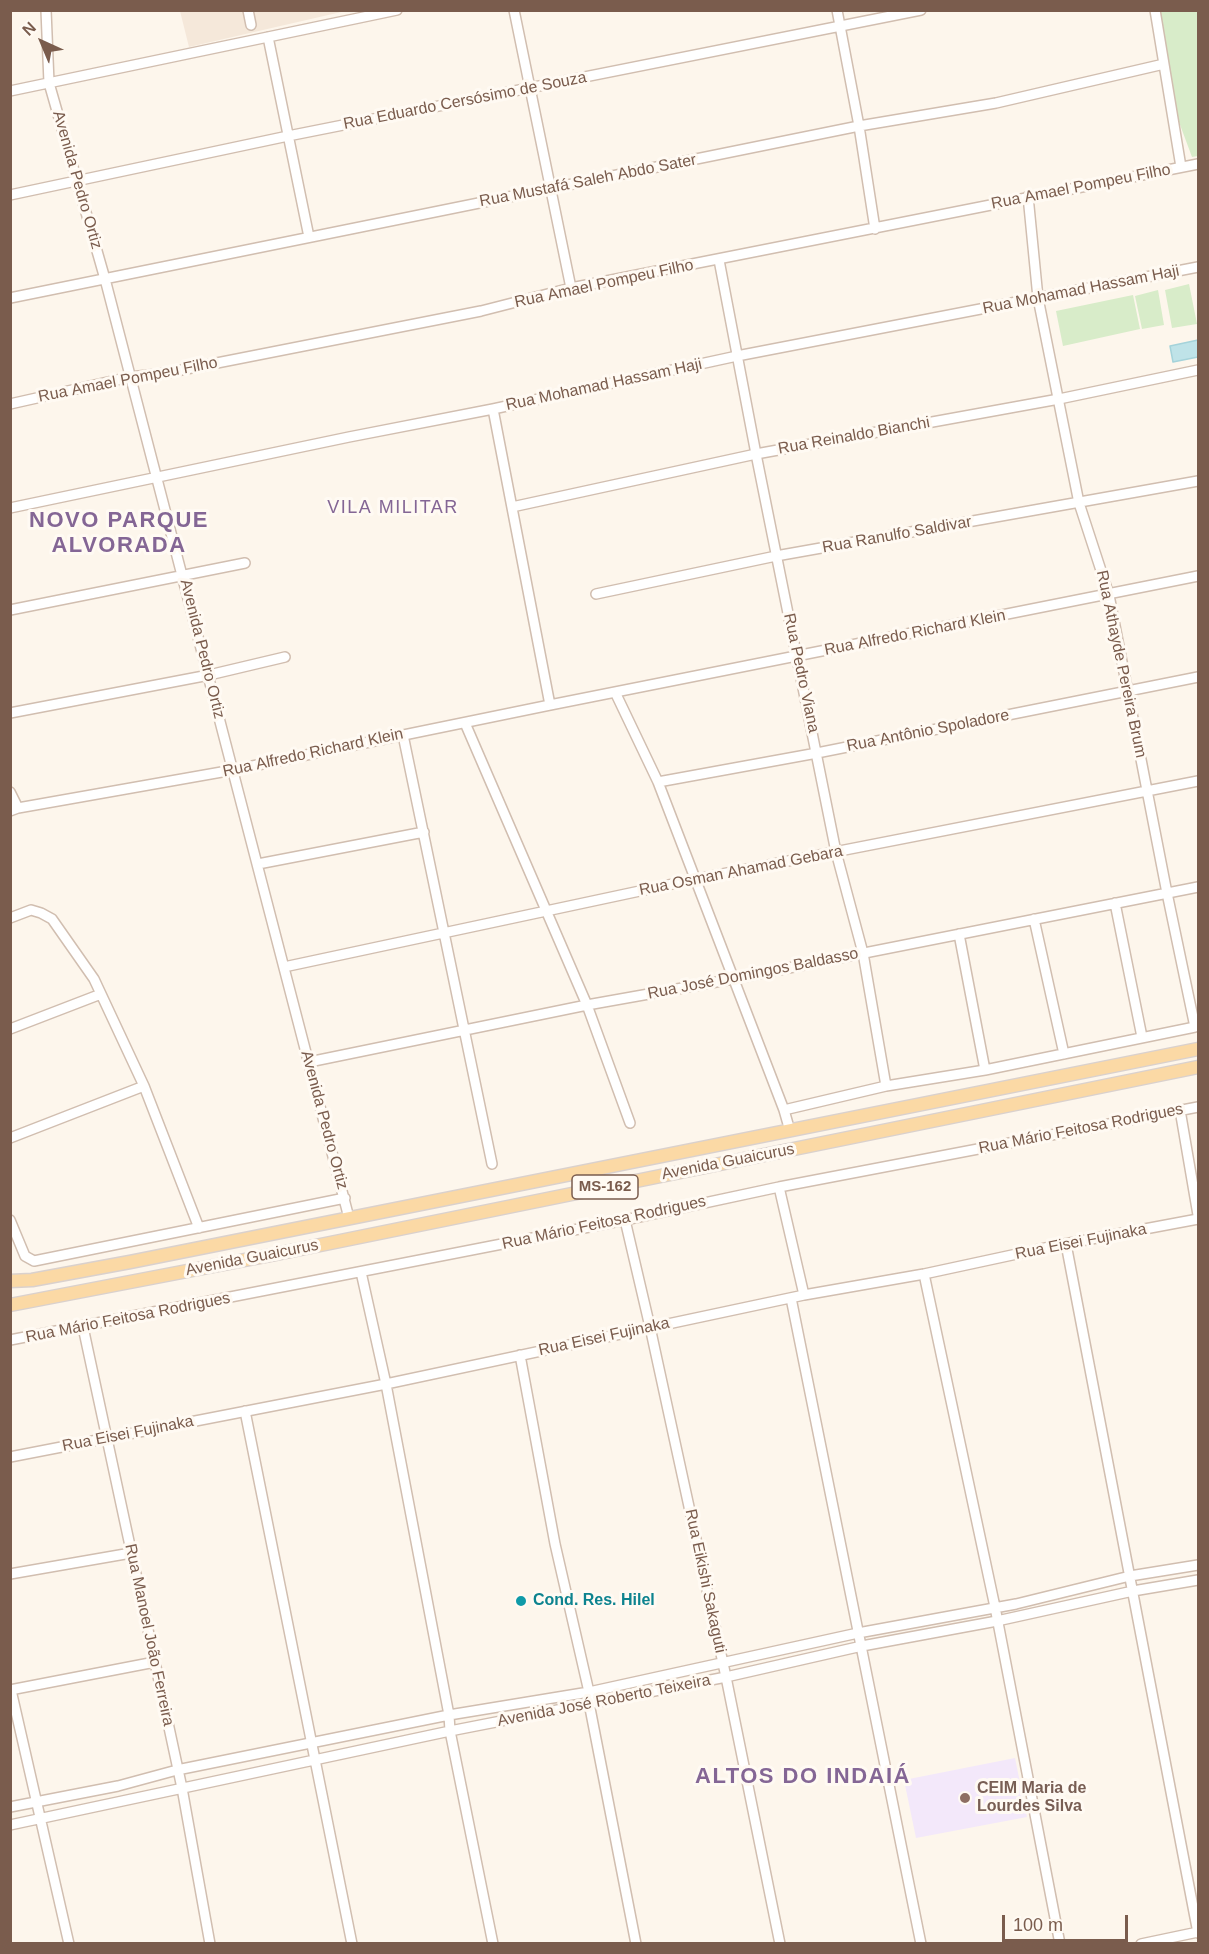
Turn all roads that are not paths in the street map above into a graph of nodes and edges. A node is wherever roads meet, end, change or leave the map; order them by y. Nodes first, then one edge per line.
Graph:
1 (46, 10) edge
2 (249, 10) edge
3 (398, 10) edge
4 (514, 10) edge
5 (837, 10) edge
6 (921, 10) edge
7 (1155, 10) edge
8 (251, 25) dead end
9 (840, 27) junction
10 (268, 37) junction
11 (1164, 64) junction
12 (49, 83) junction
13 (529, 88) junction
14 (10, 91) edge
15 (859, 126) junction
16 (288, 136) junction
17 (1198, 164) edge
18 (1181, 167) junction
19 (78, 182) junction
20 (549, 189) junction
21 (10, 195) edge
22 (1028, 196) junction
23 (875, 229) junction
24 (309, 237) junction
25 (719, 260) junction
26 (1198, 267) edge
27 (105, 279) junction
28 (571, 288) junction
29 (10, 298) edge
30 (1038, 298) junction
31 (738, 356) junction
32 (1198, 370) edge
33 (130, 377) junction
34 (1059, 399) junction
35 (10, 404) edge
36 (493, 409) junction
37 (756, 454) junction
38 (158, 477) junction
39 (1198, 481) edge
40 (1079, 503) junction
41 (512, 507) junction
42 (10, 508) edge
43 (777, 556) junction
44 (245, 563) dead end
45 (183, 576) junction
46 (1198, 576) edge
47 (596, 594) dead end
48 (1109, 595) junction
49 (10, 610) edge
50 (798, 656) junction
51 (285, 657) dead end
52 (209, 675) junction
53 (1198, 677) edge
54 (1128, 691) junction
55 (615, 692) junction
56 (550, 705) junction
57 (10, 713) edge
58 (465, 723) junction
59 (403, 735) junction
60 (817, 753) junction
61 (233, 770) junction
62 (1198, 781) edge
63 (658, 782) junction
64 (1148, 790) junction
65 (10, 792) edge
66 (14, 810) edge
67 (424, 832) junction
68 (836, 852) junction
69 (258, 864) junction
70 (696, 879) junction
71 (1198, 887) edge
72 (1167, 893) junction
73 (1115, 903) junction
74 (547, 910) junction
75 (10, 918) edge
76 (1034, 919) junction
77 (445, 932) junction
78 (959, 934) junction
79 (863, 953) junction
80 (284, 967) junction
81 (733, 979) junction
82 (101, 994) junction
83 (587, 1005) junction
84 (10, 1029) edge
85 (465, 1029) junction
86 (1143, 1037) junction
87 (1198, 1049) edge
88 (1064, 1054) junction
89 (309, 1062) junction
90 (1198, 1067) edge
91 (985, 1070) junction
92 (144, 1086) junction
93 (886, 1086) junction
94 (1198, 1107) edge
95 (784, 1110) junction
96 (1180, 1110) junction
97 (630, 1123) dead end
98 (790, 1131) junction
99 (10, 1138) edge
100 (492, 1164) dead end
101 (779, 1187) junction
102 (345, 1198) junction
103 (1198, 1217) edge
104 (349, 1218) junction
105 (10, 1220) edge
106 (625, 1220) junction
107 (200, 1228) junction
108 (1066, 1244) junction
109 (362, 1272) junction
110 (924, 1274) junction
111 (10, 1281) edge
112 (804, 1295) junction
113 (791, 1298) junction
114 (10, 1305) edge
115 (83, 1327) junction
116 (650, 1327) junction
117 (10, 1340) edge
118 (520, 1354) junction
119 (386, 1384) junction
120 (245, 1411) junction
121 (107, 1438) junction
122 (10, 1457) edge
123 (131, 1553) junction
124 (1198, 1565) edge
125 (10, 1574) edge
126 (1130, 1576) junction
127 (1198, 1580) edge
128 (1133, 1591) junction
129 (995, 1607) junction
130 (997, 1621) junction
131 (858, 1633) junction
132 (862, 1647) junction
133 (155, 1662) junction
134 (722, 1662) junction
135 (726, 1677) junction
136 (11, 1690) edge
137 (589, 1692) junction
138 (589, 1703) junction
139 (449, 1715) junction
140 (450, 1731) junction
141 (311, 1744) junction
142 (314, 1760) junction
143 (177, 1770) junction
144 (182, 1788) junction
145 (36, 1802) junction
146 (10, 1807) edge
147 (40, 1818) junction
148 (10, 1825) edge
149 (1198, 1932) edge
150 (69, 1944) edge
151 (210, 1944) edge
152 (352, 1944) edge
153 (493, 1944) edge
154 (636, 1944) edge
155 (780, 1944) edge
156 (921, 1944) edge
157 (1060, 1944) edge
158 (1141, 1944) edge

1 - 12 street, Avenida Pedro Ortiz
2 - 8 street
3 - 10 street
4 - 13 street
5 - 9 street
6 - 9 street, Rua Eduardo Cersósimo de Souza
7 - 11 street
9 - 13 street, Rua Eduardo Cersósimo de Souza
9 - 15 street
10 - 12 street
10 - 16 street
11 - 15 street, Rua Mustafá Saleh Abdo Sater
11 - 18 street
12 - 14 street
12 - 19 street, Avenida Pedro Ortiz
13 - 16 street, Rua Eduardo Cersósimo de Souza
13 - 20 street
15 - 20 street, Rua Mustafá Saleh Abdo Sater
15 - 23 street
16 - 19 street, Rua Eduardo Cersósimo de Souza
16 - 24 street
17 - 18 street, Rua Amael Pompeu Filho
18 - 22 street, Rua Amael Pompeu Filho
19 - 21 street, Rua Eduardo Cersósimo de Souza
19 - 27 street, Avenida Pedro Ortiz
20 - 24 street, Rua Mustafá Saleh Abdo Sater
20 - 28 street
22 - 23 street, Rua Amael Pompeu Filho
22 - 30 street, Rua Athayde Pereira Brum
23 - 25 street, Rua Amael Pompeu Filho
24 - 27 street, Rua Mustafá Saleh Abdo Sater
25 - 28 street, Rua Amael Pompeu Filho
25 - 31 street, Rua Pedro Viana
26 - 30 street, Rua Mohamad Hassam Haji
27 - 29 street, Rua Mustafá Saleh Abdo Sater
27 - 33 street, Avenida Pedro Ortiz
28 - 33 street, Rua Amael Pompeu Filho
30 - 31 street, Rua Mohamad Hassam Haji
30 - 34 street, Rua Athayde Pereira Brum
31 - 36 street, Rua Mohamad Hassam Haji
31 - 37 street, Rua Pedro Viana
32 - 34 street, Rua Reinaldo Bianchi
33 - 35 street, Rua Amael Pompeu Filho
33 - 38 street, Avenida Pedro Ortiz
34 - 37 street, Rua Reinaldo Bianchi
34 - 40 street, Rua Athayde Pereira Brum
36 - 38 street, Rua Mohamad Hassam Haji
36 - 41 street
37 - 41 street, Rua Reinaldo Bianchi
37 - 43 street, Rua Pedro Viana
38 - 42 street, Rua Mohamad Hassam Haji
38 - 45 street, Avenida Pedro Ortiz
39 - 40 street, Rua Ranulfo Saldivar
40 - 43 street, Rua Ranulfo Saldivar
40 - 48 street, Rua Athayde Pereira Brum
41 - 56 street
43 - 47 street, Rua Ranulfo Saldivar
43 - 50 street, Rua Pedro Viana
44 - 45 street
45 - 49 street
45 - 52 street, Avenida Pedro Ortiz
46 - 48 street, Rua Alfredo Richard Klein
48 - 50 street, Rua Alfredo Richard Klein
48 - 54 street, Rua Athayde Pereira Brum
50 - 55 street, Rua Alfredo Richard Klein
50 - 60 street, Rua Pedro Viana
51 - 52 street
52 - 57 street
52 - 61 street, Avenida Pedro Ortiz
53 - 54 street, Rua Antônio Spoladore
54 - 60 street, Rua Antônio Spoladore
54 - 64 street, Rua Athayde Pereira Brum
55 - 56 street, Rua Alfredo Richard Klein
55 - 63 street
56 - 58 street, Rua Alfredo Richard Klein
58 - 59 street, Rua Alfredo Richard Klein
58 - 74 street
59 - 61 street, Rua Alfredo Richard Klein
59 - 67 street
60 - 63 street, Rua Antônio Spoladore
60 - 68 street, Rua Pedro Viana
61 - 66 street, Rua Alfredo Richard Klein
61 - 69 street, Avenida Pedro Ortiz
62 - 64 street, Rua Osman Ahamad Gebara
63 - 70 street
64 - 68 street, Rua Osman Ahamad Gebara
64 - 72 street, Rua Athayde Pereira Brum
65 - 66 street
67 - 69 street
67 - 77 street
68 - 70 street, Rua Osman Ahamad Gebara
68 - 79 street, Rua Pedro Viana
69 - 80 street, Avenida Pedro Ortiz
70 - 74 street, Rua Osman Ahamad Gebara
70 - 81 street
71 - 72 street, Rua José Domingos Baldasso
72 - 73 street, Rua José Domingos Baldasso
72 - 86 street, Rua Athayde Pereira Brum
73 - 76 street, Rua José Domingos Baldasso
73 - 86 street
74 - 77 street, Rua Osman Ahamad Gebara
74 - 83 street
75 - 82 street
76 - 78 street, Rua José Domingos Baldasso
76 - 88 street
77 - 80 street, Rua Osman Ahamad Gebara
77 - 85 street
78 - 79 street, Rua José Domingos Baldasso
78 - 91 street
79 - 81 street, Rua José Domingos Baldasso
79 - 93 street, Rua Pedro Viana
80 - 89 street, Avenida Pedro Ortiz
81 - 83 street, Rua José Domingos Baldasso
81 - 95 street
82 - 84 street
82 - 92 street
83 - 85 street, Rua José Domingos Baldasso
83 - 97 street
85 - 89 street, Rua José Domingos Baldasso
85 - 100 street
86 - 88 street
87 - 98 main road, Avenida Guaicurus / MS-162
88 - 91 street
89 - 102 street, Avenida Pedro Ortiz
90 - 114 main road, Avenida Guaicurus / MS-162
91 - 93 street
92 - 99 street
92 - 107 street
93 - 95 street
94 - 96 street, Rua Mário Feitosa Rodrigues
95 - 98 street
96 - 101 street, Rua Mário Feitosa Rodrigues
96 - 103 street
98 - 104 main road, Avenida Guaicurus / MS-162
101 - 106 street, Rua Mário Feitosa Rodrigues
101 - 112 street
102 - 104 street, Avenida Pedro Ortiz
102 - 107 street
103 - 108 street, Rua Eisei Fujinaka
104 - 111 main road, Avenida Guaicurus / MS-162
105 - 107 street
106 - 109 street, Rua Mário Feitosa Rodrigues
106 - 116 street, Rua Eikishi Sakaguti
108 - 110 street, Rua Eisei Fujinaka
108 - 126 street
109 - 115 street, Rua Mário Feitosa Rodrigues
109 - 119 street
110 - 112 street, Rua Eisei Fujinaka
110 - 129 street
112 - 113 street, Rua Eisei Fujinaka
113 - 116 street, Rua Eisei Fujinaka
113 - 131 street
115 - 117 street, Rua Mário Feitosa Rodrigues
115 - 121 street, Rua Manoel João Ferreira
116 - 118 street, Rua Eisei Fujinaka
116 - 134 street, Rua Eikishi Sakaguti
118 - 119 street, Rua Eisei Fujinaka
118 - 137 street
119 - 120 street, Rua Eisei Fujinaka
119 - 139 street
120 - 121 street, Rua Eisei Fujinaka
120 - 141 street
121 - 122 street, Rua Eisei Fujinaka
121 - 123 street, Rua Manoel João Ferreira
123 - 125 street
123 - 133 street, Rua Manoel João Ferreira
124 - 126 street, Avenida José Roberto Teixeira
126 - 128 street
126 - 129 street, Avenida José Roberto Teixeira
127 - 128 street, Avenida José Roberto Teixeira
128 - 130 street, Avenida José Roberto Teixeira
128 - 149 street
129 - 130 street
129 - 131 street, Avenida José Roberto Teixeira
130 - 132 street, Avenida José Roberto Teixeira
130 - 157 street
131 - 132 street
131 - 134 street, Avenida José Roberto Teixeira
132 - 135 street, Avenida José Roberto Teixeira
132 - 156 street
133 - 136 street
133 - 143 street, Rua Manoel João Ferreira
134 - 135 street, Rua Eikishi Sakaguti
134 - 137 street, Avenida José Roberto Teixeira
135 - 138 street, Avenida José Roberto Teixeira
135 - 155 street, Rua Eikishi Sakaguti
136 - 145 street
137 - 138 street
137 - 139 street, Avenida José Roberto Teixeira
138 - 140 street, Avenida José Roberto Teixeira
138 - 154 street
139 - 140 street
139 - 141 street, Avenida José Roberto Teixeira
140 - 142 street, Avenida José Roberto Teixeira
140 - 153 street
141 - 142 street
141 - 143 street, Avenida José Roberto Teixeira
142 - 144 street, Avenida José Roberto Teixeira
142 - 152 street
143 - 144 street, Rua Manoel João Ferreira
143 - 145 street, Avenida José Roberto Teixeira
144 - 147 street, Avenida José Roberto Teixeira
144 - 151 street, Rua Manoel João Ferreira
145 - 146 street, Avenida José Roberto Teixeira
145 - 147 street
147 - 148 street, Avenida José Roberto Teixeira
147 - 150 street
149 - 158 street

